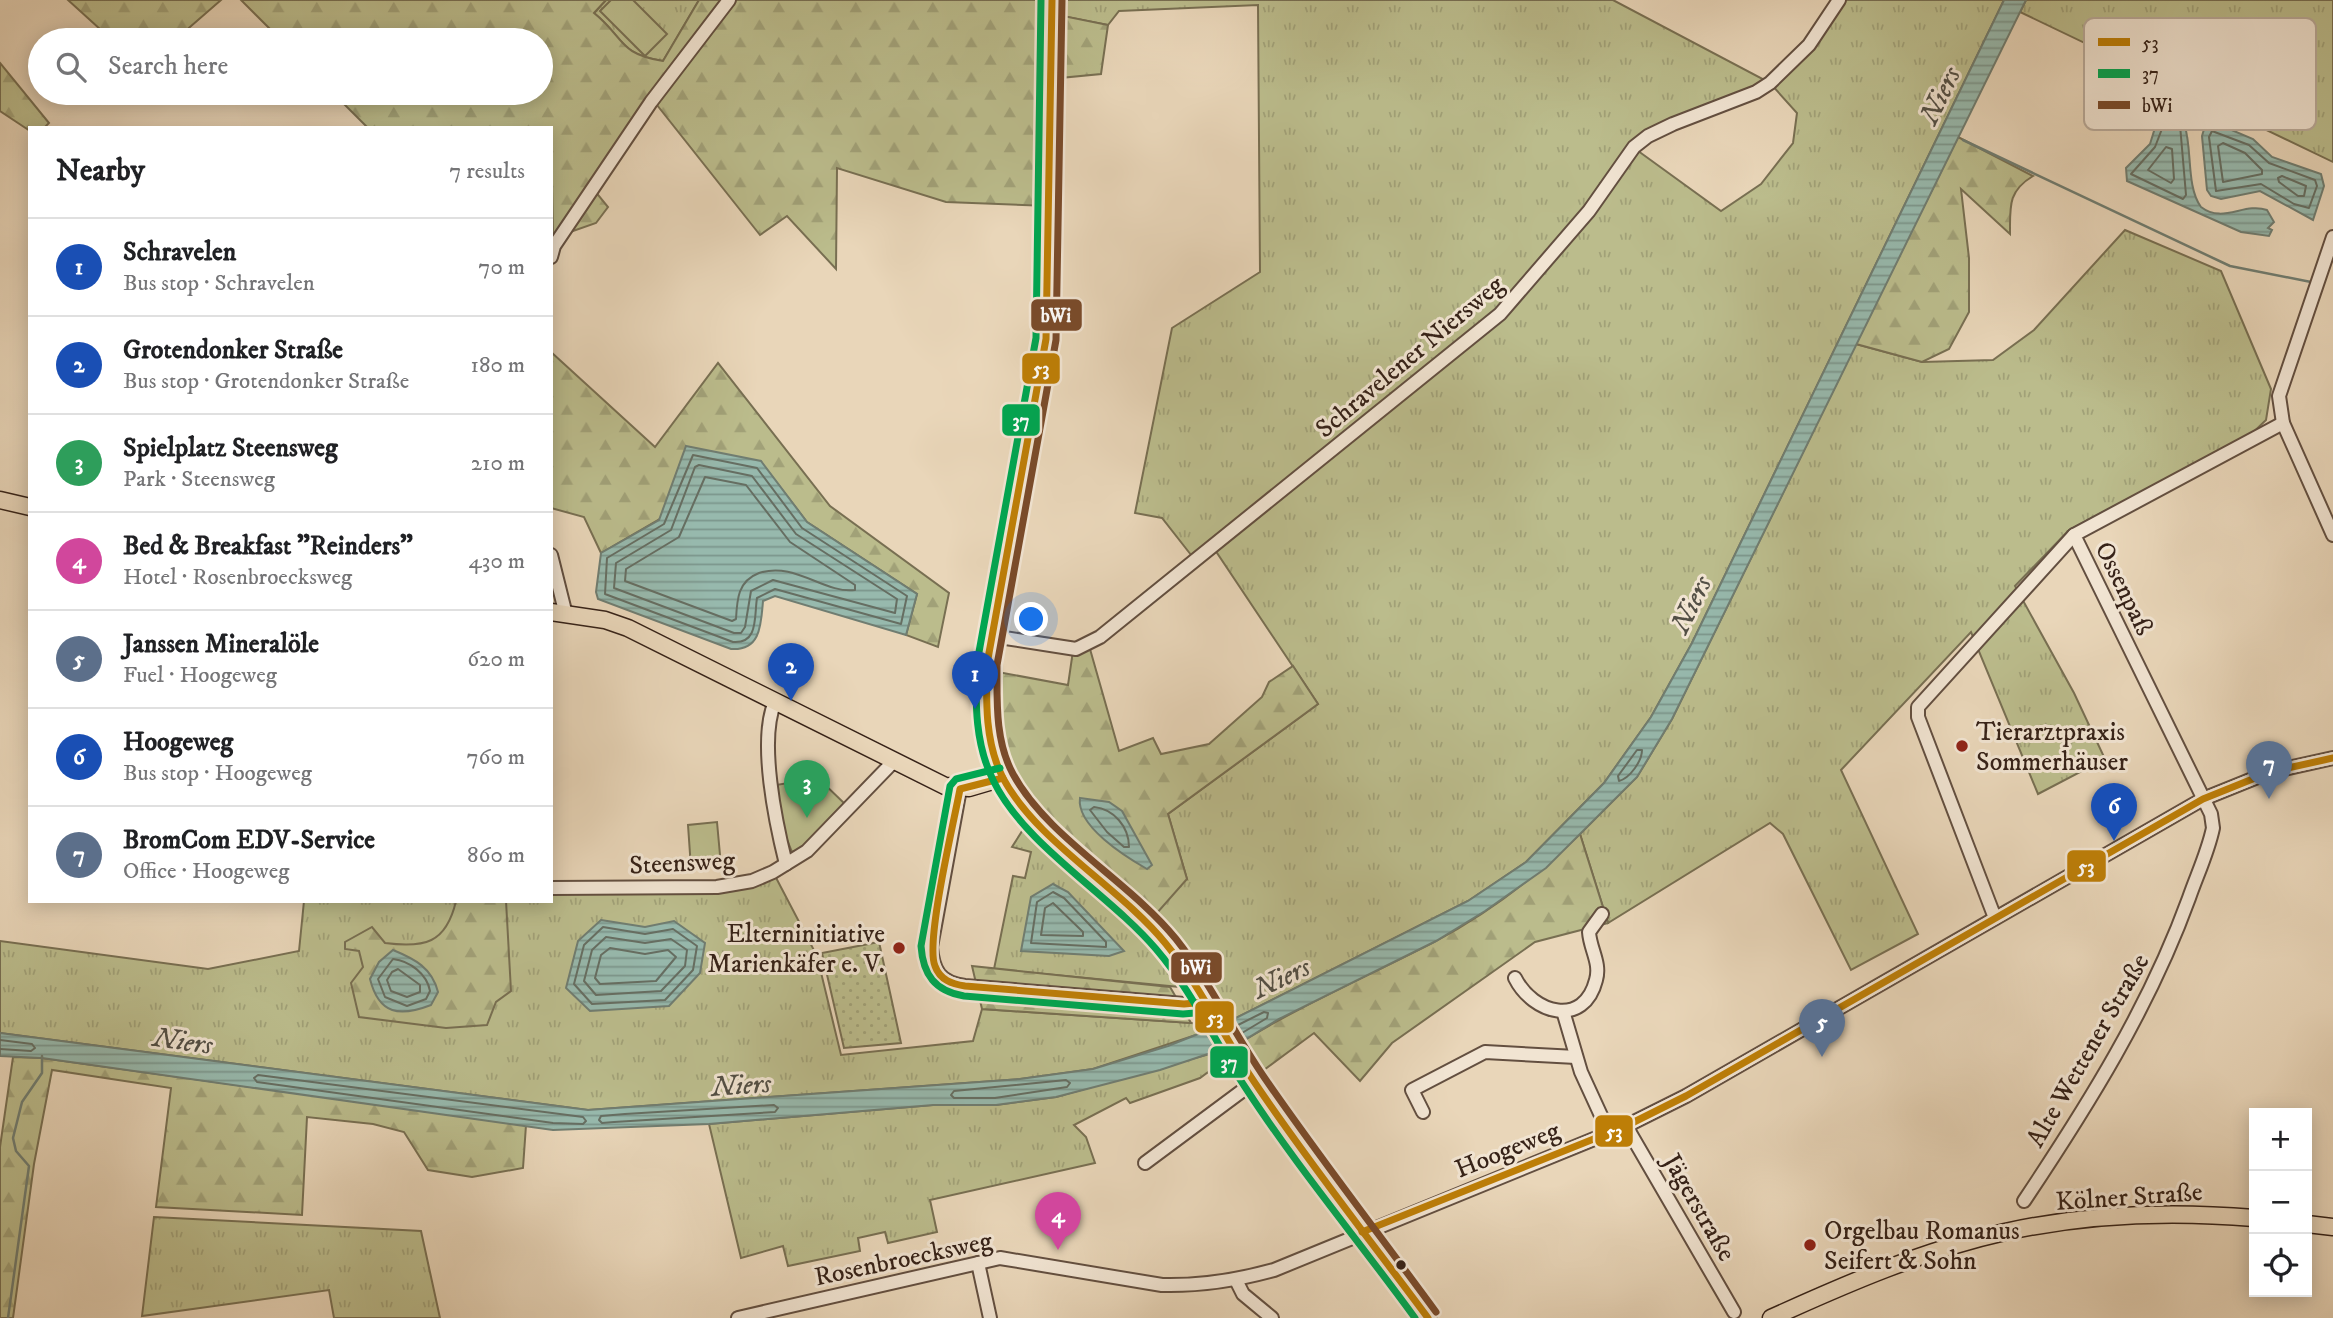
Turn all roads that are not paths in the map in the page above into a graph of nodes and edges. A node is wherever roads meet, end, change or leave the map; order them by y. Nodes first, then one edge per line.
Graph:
1 (729, 0) edge
2 (1052, 0) edge
3 (1839, 0) edge
4 (2333, 237) edge
5 (553, 250) edge
6 (2328, 264) edge
7 (2283, 423) junction
8 (0, 500) edge
9 (28, 507) edge
10 (2074, 535) junction
11 (2333, 535) edge
12 (553, 570) edge
13 (559, 614) edge
14 (992, 636) junction
15 (775, 702) junction
16 (2333, 758) edge
17 (894, 761) junction
18 (1003, 778) junction
19 (960, 789) junction
20 (2203, 799) junction
21 (786, 864) junction
22 (553, 888) edge
23 (1602, 914) dead end
24 (1995, 918) junction
25 (1515, 978) dead end
26 (1210, 1009) junction
27 (1563, 1011) junction
28 (1576, 1057) junction
29 (1254, 1082) junction
30 (1423, 1112) dead end
31 (1626, 1126) junction
32 (1609, 1133) junction
33 (1145, 1163) dead end
34 (2024, 1201) dead end
35 (2249, 1218) edge
36 (2312, 1225) edge
37 (2333, 1227) edge
38 (1362, 1231) junction
39 (978, 1263) junction
40 (1236, 1280) junction
41 (1734, 1312) dead end
42 (738, 1318) edge
43 (990, 1318) edge
44 (1272, 1318) edge
45 (1428, 1318) edge
46 (1771, 1318) edge

1 - 5 street
2 - 14 main road
3 - 14 street, Schravelener Niersweg
4 - 6 street
6 - 7 street
7 - 10 street, Ossenpaß
7 - 11 street
8 - 9 main road
10 - 20 street, Ossenpaß
10 - 24 street
12 - 13 street
13 - 15 main road
14 - 18 main road
15 - 17 main road
15 - 21 street
16 - 20 street, Hoogeweg
17 - 19 main road
17 - 21 street, Steensweg
18 - 19 main road
18 - 26 main road
19 - 26 street
20 - 24 street, Hoogeweg
20 - 34 street, Alte Wettener Straße
21 - 22 street, Steensweg
23 - 27 street
24 - 31 street, Hoogeweg
25 - 27 street
26 - 29 main road
27 - 28 street
28 - 30 street
28 - 32 street
29 - 33 street
29 - 38 main road
31 - 32 street, Hoogeweg
31 - 41 street, Jägerstraße
32 - 38 street, Hoogeweg
35 - 46 main road, Kölner Straße
36 - 37 main road
38 - 40 street, Rosenbroecksweg
38 - 45 main road
39 - 40 street, Rosenbroecksweg
39 - 42 street, Rosenbroecksweg
39 - 43 street
40 - 44 street

